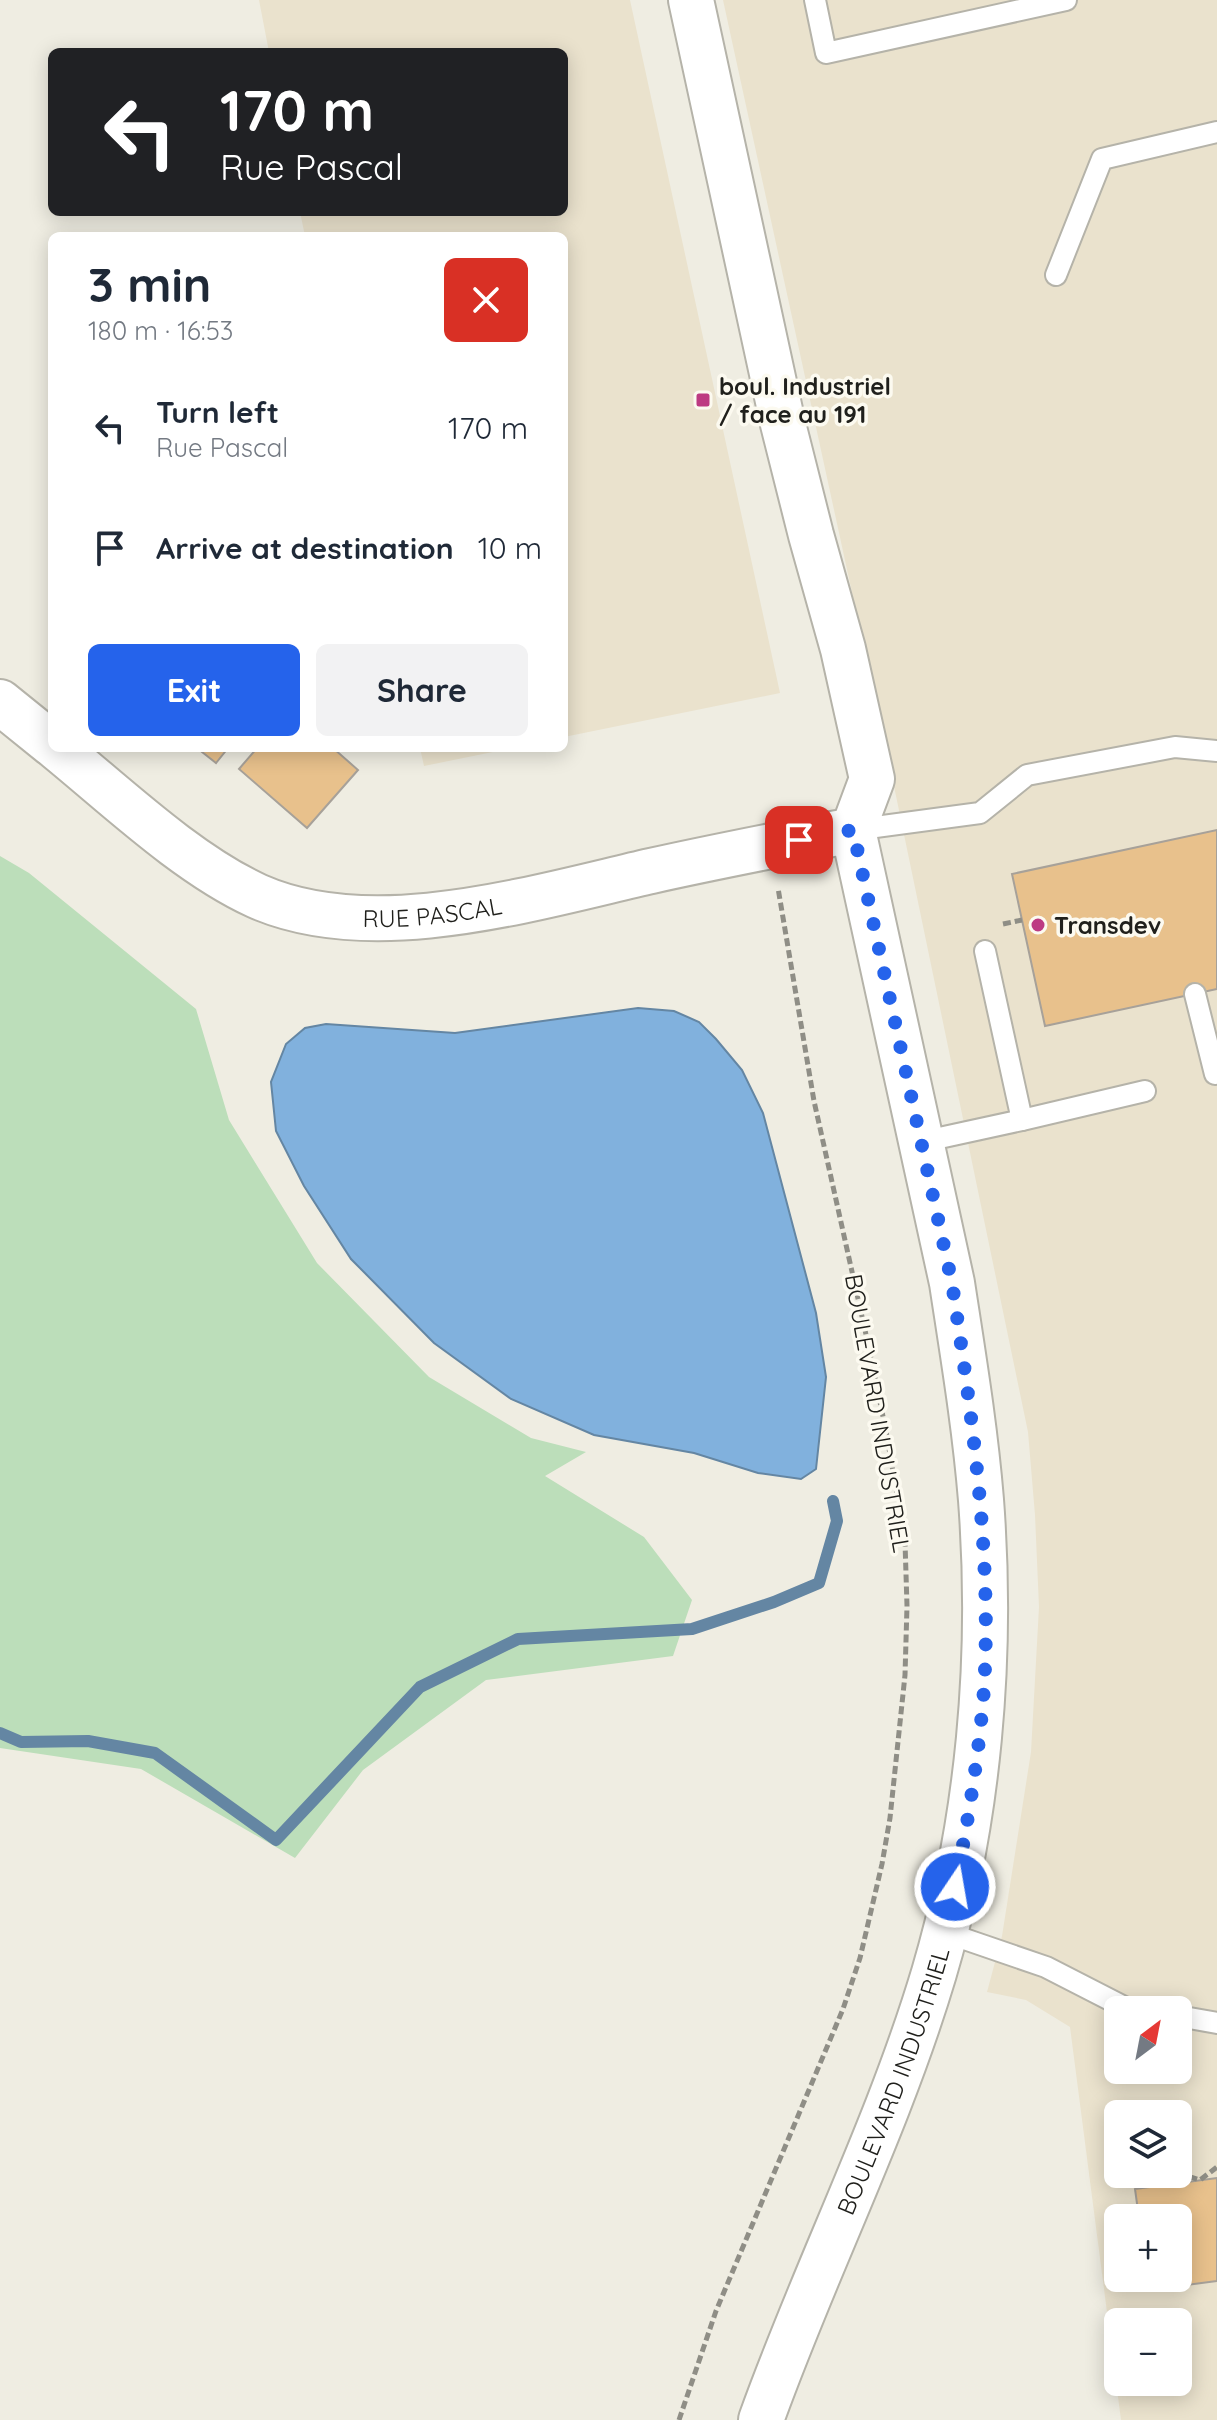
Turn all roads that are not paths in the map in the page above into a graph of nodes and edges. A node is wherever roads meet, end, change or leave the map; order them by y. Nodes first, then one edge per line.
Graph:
1 (691, 0) edge
2 (815, 0) edge
3 (1066, 0) edge
4 (1217, 132) edge
5 (1056, 275) dead end
6 (0, 702) edge
7 (48, 741) edge
8 (1217, 751) edge
9 (62, 752) edge
10 (853, 830) junction
11 (985, 951) dead end
12 (1195, 994) dead end
13 (1217, 1073) edge
14 (1145, 1091) dead end
15 (1022, 1120) junction
16 (921, 1142) junction
17 (944, 1932) junction
18 (1104, 1997) edge
19 (1192, 2019) edge
20 (1217, 2023) edge
21 (761, 2420) edge

1 - 10 street
2 - 3 lane
4 - 5 lane
6 - 7 street
8 - 10 lane
9 - 10 street, RUE PASCAL
10 - 16 street, BOULEVARD INDUSTRIEL
11 - 15 lane
12 - 13 lane
14 - 15 lane
15 - 16 lane
16 - 17 street, BOULEVARD INDUSTRIEL
17 - 18 lane
17 - 21 street, BOULEVARD INDUSTRIEL
19 - 20 lane

